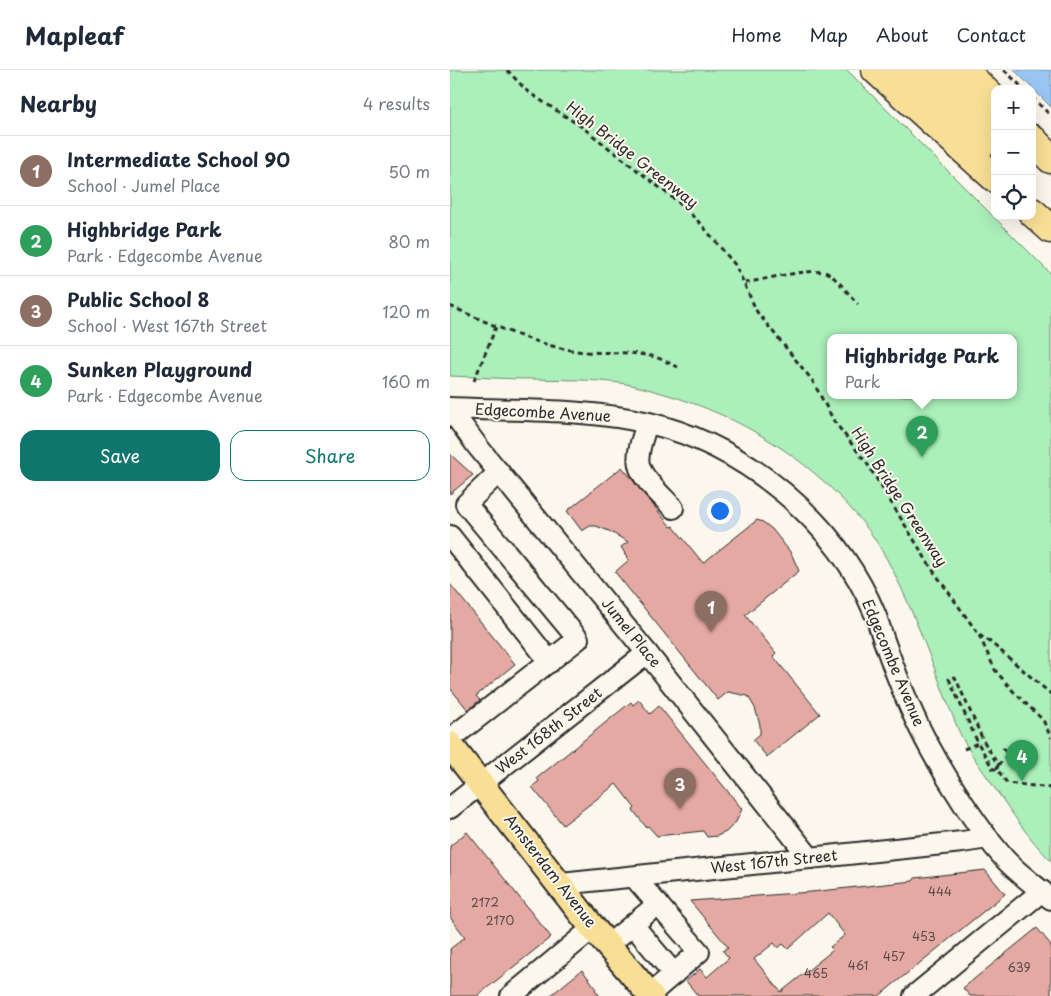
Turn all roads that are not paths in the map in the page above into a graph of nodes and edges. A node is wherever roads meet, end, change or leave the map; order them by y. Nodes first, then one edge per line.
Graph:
1 (876, 70) edge
2 (906, 70) edge
3 (935, 70) edge
4 (964, 70) edge
5 (991, 97) edge
6 (991, 122) edge
7 (1036, 143) edge
8 (991, 155) edge
9 (1036, 158) edge
10 (1051, 159) edge
11 (1051, 169) edge
12 (992, 175) edge
13 (450, 409) edge
14 (648, 423) junction
15 (499, 472) junction
16 (673, 508) dead end
17 (475, 515) junction
18 (450, 535) edge
19 (647, 654) junction
20 (550, 662) junction
21 (450, 740) edge
22 (450, 745) edge
23 (481, 784) junction
24 (450, 808) edge
25 (988, 838) junction
26 (810, 858) junction
27 (634, 877) junction
28 (560, 884) junction
29 (1046, 895) edge
30 (673, 922) junction
31 (601, 936) junction
32 (653, 949) junction
33 (937, 989) edge
34 (650, 995) edge
35 (510, 996) edge
36 (914, 996) edge

1 - 12 highway
2 - 8 highway
3 - 6 highway
4 - 5 highway
7 - 10 highway
9 - 11 highway
13 - 14 street, Edgecombe Avenue
13 - 15 street, Jumel Place
14 - 16 street
14 - 25 street, Edgecombe Avenue
15 - 17 street
15 - 19 street, Jumel Place
17 - 18 street
17 - 20 street
18 - 20 street
19 - 23 street, West 168th Street
19 - 26 street, Jumel Place
20 - 21 street
22 - 23 main road, Amsterdam Avenue
23 - 24 street, West 168th Street
23 - 28 main road, Amsterdam Avenue
25 - 26 street, West 167th Street
25 - 29 street, Edgecombe Avenue
26 - 27 street, West 167th Street
27 - 28 street, West 167th Street
27 - 30 street
28 - 31 main road, Amsterdam Avenue
29 - 33 street
30 - 32 street
30 - 32 street
30 - 32 street
31 - 32 street
31 - 34 main road, Amsterdam Avenue
31 - 35 street
32 - 34 street
33 - 36 street

